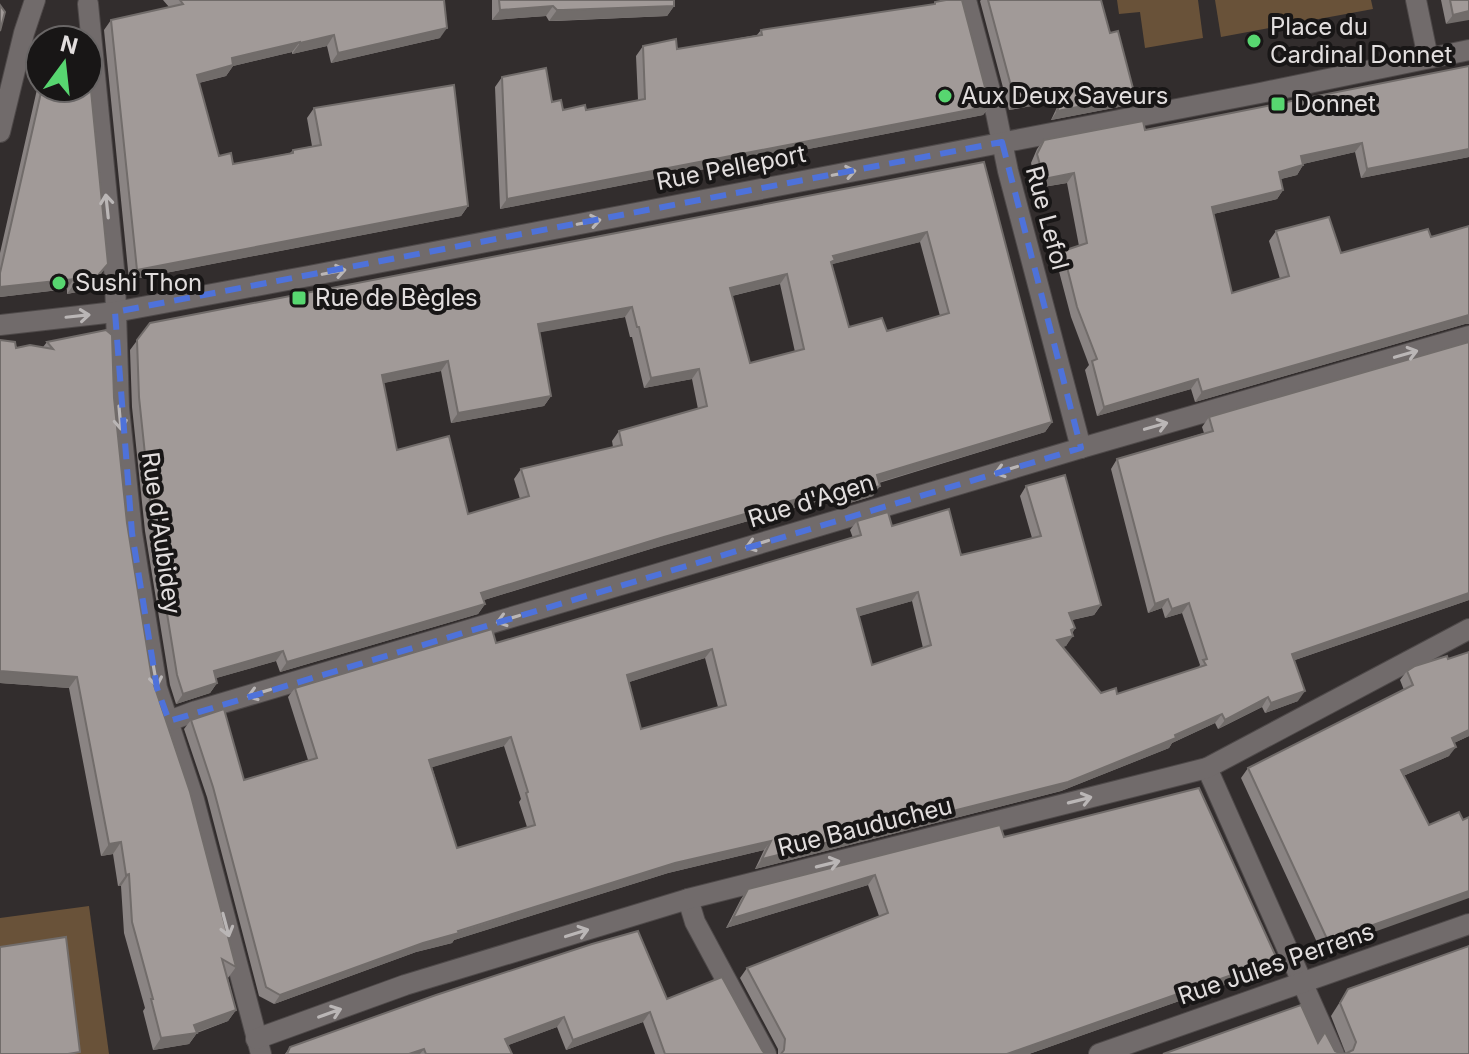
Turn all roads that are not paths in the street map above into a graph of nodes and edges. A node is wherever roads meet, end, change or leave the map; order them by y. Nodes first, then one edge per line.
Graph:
1 (35, 0) edge
2 (966, 0) edge
3 (1416, 0) edge
4 (89, 1) edge
5 (1469, 50) edge
6 (1428, 58) junction
7 (0, 132) edge
8 (1002, 142) junction
9 (115, 312) junction
10 (0, 325) edge
11 (1469, 336) edge
12 (1081, 448) junction
13 (1469, 629) edge
14 (169, 721) junction
15 (1207, 768) junction
16 (688, 899) junction
17 (1469, 924) edge
18 (1302, 983) junction
19 (259, 1047) edge
20 (766, 1054) edge
21 (1099, 1054) edge
22 (1334, 1054) edge

1 - 7 street
2 - 8 street, Rue Lefol
3 - 6 street
9 -> 4 street, Rue d'Aubidey
5 - 6 street, Rue Pelleport
6 - 8 street, Rue Pelleport
9 -> 8 street, Rue Pelleport
8 - 12 street, Rue Lefol
10 -> 9 street, Rue Pelleport
9 -> 14 street, Rue d'Aubidey
12 -> 11 street, Rue d'Agen
12 -> 14 street, Rue d'Agen
13 - 15 street, Rue Bauducheu
14 -> 19 street, Rue d'Aubidey
16 -> 15 street, Rue Bauducheu
15 - 18 street
19 -> 16 street, Rue Bauducheu
16 - 20 street
17 - 18 street, Rue Jules Perrens
18 - 21 street, Rue Jules Perrens
18 - 22 street

